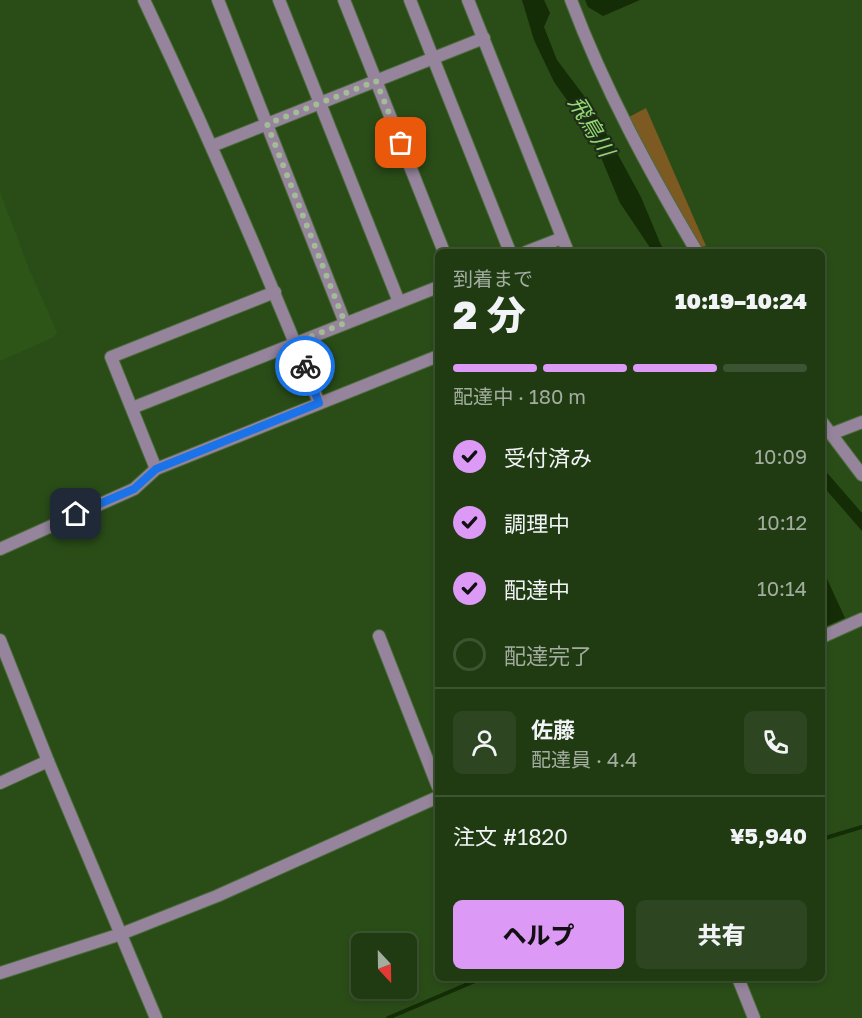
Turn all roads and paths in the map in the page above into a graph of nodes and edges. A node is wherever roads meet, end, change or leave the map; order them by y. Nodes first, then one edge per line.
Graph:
1 (144, 0) edge
2 (218, 0) edge
3 (279, 0) edge
4 (344, 0) edge
5 (410, 0) edge
6 (468, 0) edge
7 (571, 0) edge
8 (483, 38) junction
9 (432, 58) junction
10 (376, 81) junction
11 (320, 103) junction
12 (267, 124) junction
13 (212, 146) junction
14 (562, 238) junction
15 (443, 249) edge
16 (509, 249) edge
17 (534, 249) edge
18 (567, 249) edge
19 (695, 249) edge
20 (435, 288) edge
21 (274, 292) junction
22 (399, 302) junction
23 (345, 323) junction
24 (295, 343) junction
25 (435, 357) edge
26 (319, 403) junction
27 (132, 408) junction
28 (862, 422) edge
29 (825, 426) edge
30 (831, 435) junction
31 (156, 469) junction
32 (862, 475) edge
33 (0, 549) edge
34 (862, 619) edge
35 (379, 636) dead end
36 (825, 637) edge
37 (0, 640) edge
38 (48, 761) junction
39 (435, 779) edge
40 (0, 783) edge
41 (435, 799) edge
42 (121, 934) junction
43 (0, 973) edge
44 (739, 981) edge
45 (156, 1018) edge
46 (754, 1018) edge

1 - 13 street
2 - 12 street
3 - 11 street
4 - 10 street
5 - 9 street
6 - 8 street
7 - 19 street
8 - 9 street
8 - 14 street
9 - 10 street
9 - 16 street
10 - 11 street
10 - 15 street
11 - 12 street
11 - 22 street
12 - 13 street
12 - 23 street
13 - 21 street
14 - 17 street
14 - 18 street
20 - 22 street
21 - 24 street
21 - 27 street
22 - 23 street
23 - 24 street
24 - 26 street
24 - 27 street
25 - 26 street
26 - 31 street
27 - 31 street
28 - 30 street
29 - 30 street
30 - 32 street
31 - 33 street
34 - 36 street
35 - 39 street
37 - 38 street
38 - 40 street
38 - 42 street
41 - 42 street
42 - 43 street
42 - 45 street
44 - 46 street

